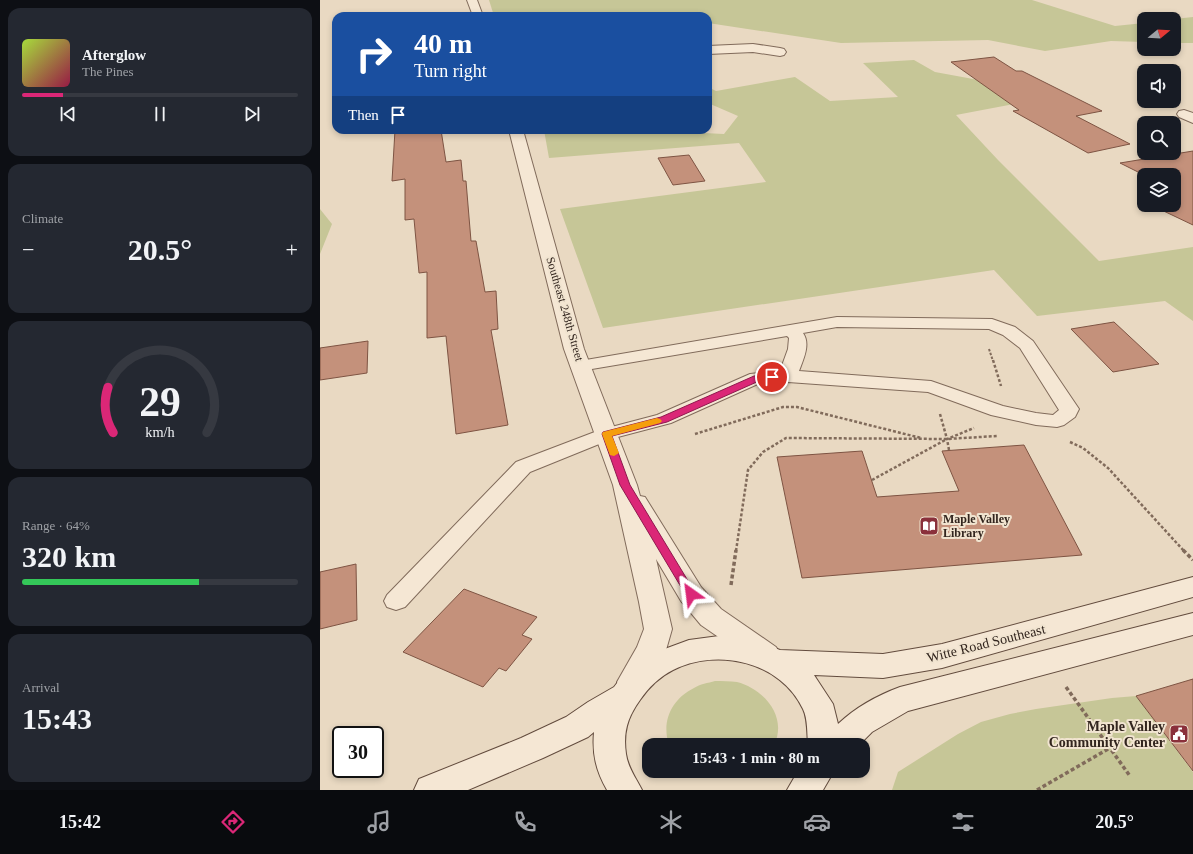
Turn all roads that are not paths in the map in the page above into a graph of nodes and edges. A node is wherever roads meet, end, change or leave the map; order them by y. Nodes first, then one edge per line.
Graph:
1 (472, 0) edge
2 (476, 12) edge
3 (712, 50) edge
4 (780, 52) dead end
5 (517, 134) edge
6 (792, 330) junction
7 (580, 366) junction
8 (788, 376) junction
9 (607, 434) junction
10 (625, 485) junction
11 (1193, 587) edge
12 (396, 601) dead end
13 (1193, 624) edge
14 (772, 659) junction
15 (623, 696) junction
16 (824, 738) edge
17 (845, 738) edge
18 (812, 778) edge
19 (814, 778) edge
20 (431, 790) edge
21 (626, 790) edge
22 (804, 790) edge
23 (808, 790) edge

1 - 2 street
3 - 4 street
5 - 7 street, Southeast 248th Street
6 - 7 lane
6 - 8 lane
6 - 8 lane
7 - 9 street, Southeast 248th Street
8 - 9 lane
9 - 10 street, Southeast 248th Street
9 - 12 lane
10 - 14 street, Southeast 248th Street
10 - 15 street, Southeast 248th Street
11 - 14 street, Witte Road Southeast
13 - 17 street
14 - 15 street
14 - 16 street
15 - 20 street
15 - 21 street
18 - 22 street
19 - 23 street

